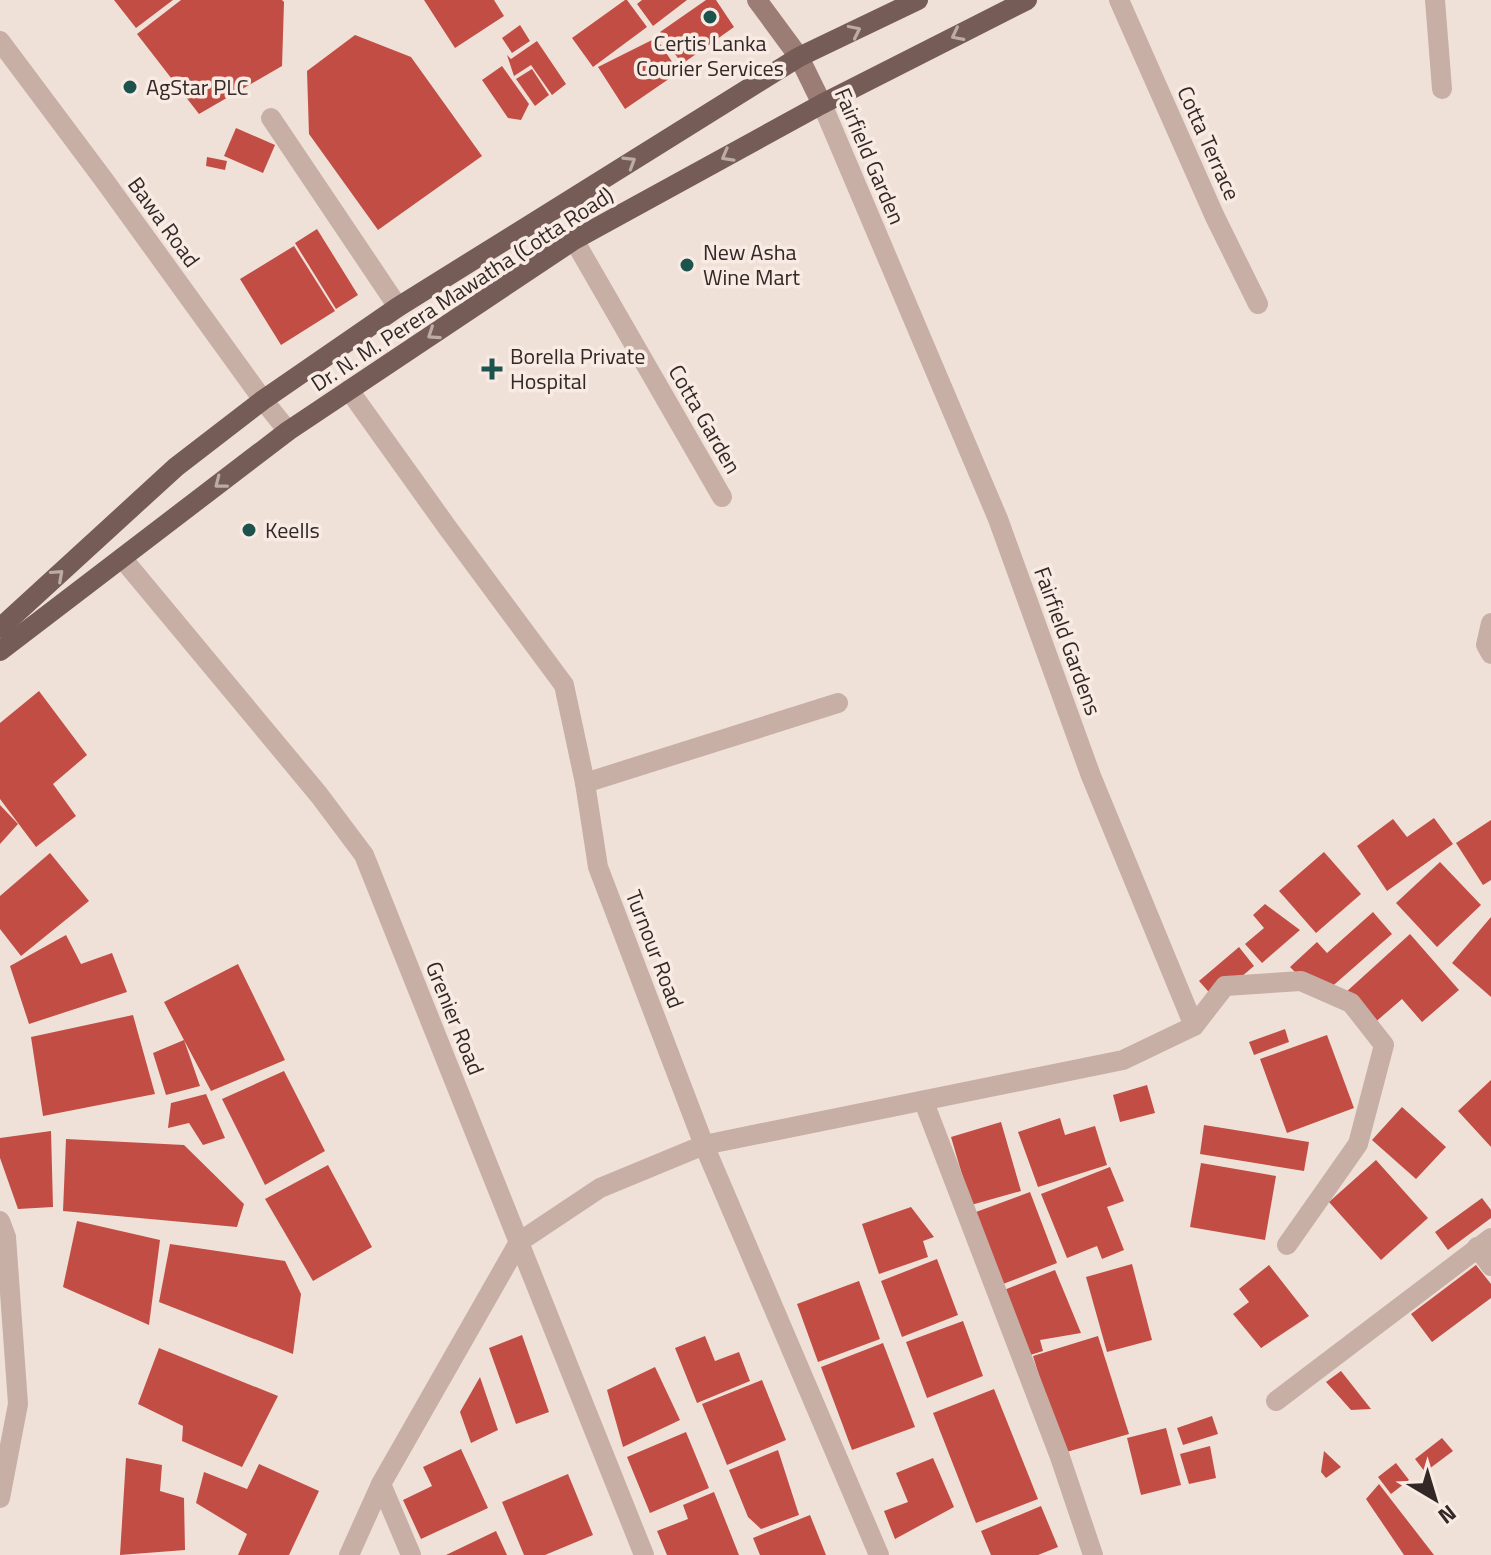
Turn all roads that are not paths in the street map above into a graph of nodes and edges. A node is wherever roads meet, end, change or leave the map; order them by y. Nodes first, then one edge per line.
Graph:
1 (757, 0) edge
2 (918, 0) edge
3 (1027, 0) edge
4 (1119, 0) edge
5 (1435, 0) edge
6 (0, 41) edge
7 (799, 57) junction
8 (1442, 89) dead end
9 (822, 104) junction
10 (271, 118) dead end
11 (574, 240) junction
12 (894, 274) joint
13 (1258, 304) dead end
14 (398, 307) junction
15 (349, 390) junction
16 (263, 400) junction
17 (288, 431) junction
18 (722, 497) dead end
19 (122, 558) junction
20 (1491, 623) edge
21 (0, 628) edge
22 (0, 651) edge
23 (1491, 654) edge
24 (838, 703) dead end
25 (585, 783) junction
26 (1194, 1026) junction
27 (924, 1102) junction
28 (704, 1145) junction
29 (0, 1221) edge
30 (519, 1242) junction
31 (1484, 1242) edge
32 (1287, 1245) dead end
33 (1491, 1266) edge
34 (1276, 1401) dead end
35 (381, 1484) junction
36 (0, 1498) edge
37 (349, 1555) edge
38 (411, 1555) edge
39 (644, 1555) edge
40 (879, 1555) edge
41 (1093, 1555) edge

1 - 7 street, Fairfield Garden
7 -> 2 main road, Dr. N. M. Perera Mawatha (Cotta Road)
3 -> 9 main road, Dr. N. M. Perera Mawatha (Cotta Road)
4 - 13 street, Cotta Terrace
5 - 8 street
6 - 16 street, Bawa Road
7 - 9 street, Fairfield Garden
14 -> 7 main road, Dr. N. M. Perera Mawatha (Cotta Road)
9 -> 11 main road, Dr. N. M. Perera Mawatha (Cotta Road)
9 - 12 street, Fairfield Garden
10 - 14 street
11 -> 15 main road, Dr. N. M. Perera Mawatha (Cotta Road)
11 - 18 street, Cotta Garden
12 - 26 street, Fairfield Gardens
14 - 16 main road, Dr. N. M. Perera Mawatha (Cotta Road)
15 - 17 main road, Dr. N. M. Perera Mawatha (Cotta Road)
15 - 25 street, Turnour Road
16 - 17 street, Bawa Road
21 -> 16 main road, Dr. N. M. Perera Mawatha (Cotta Road)
17 -> 19 main road, Dr. N. M. Perera Mawatha (Cotta Road)
19 - 22 main road, Dr. N. M. Perera Mawatha (Cotta Road)
19 - 30 street, Grenier Road
20 - 23 street
24 - 25 street
25 - 28 street, Turnour Road
26 - 27 street
26 - 32 street
27 - 28 street
27 - 41 street
28 - 30 street
28 - 40 street, Turnour Road
29 - 36 street
30 - 35 street
30 - 39 street, Grenier Road
31 - 33 street
31 - 34 street
35 - 37 street
35 - 38 street

